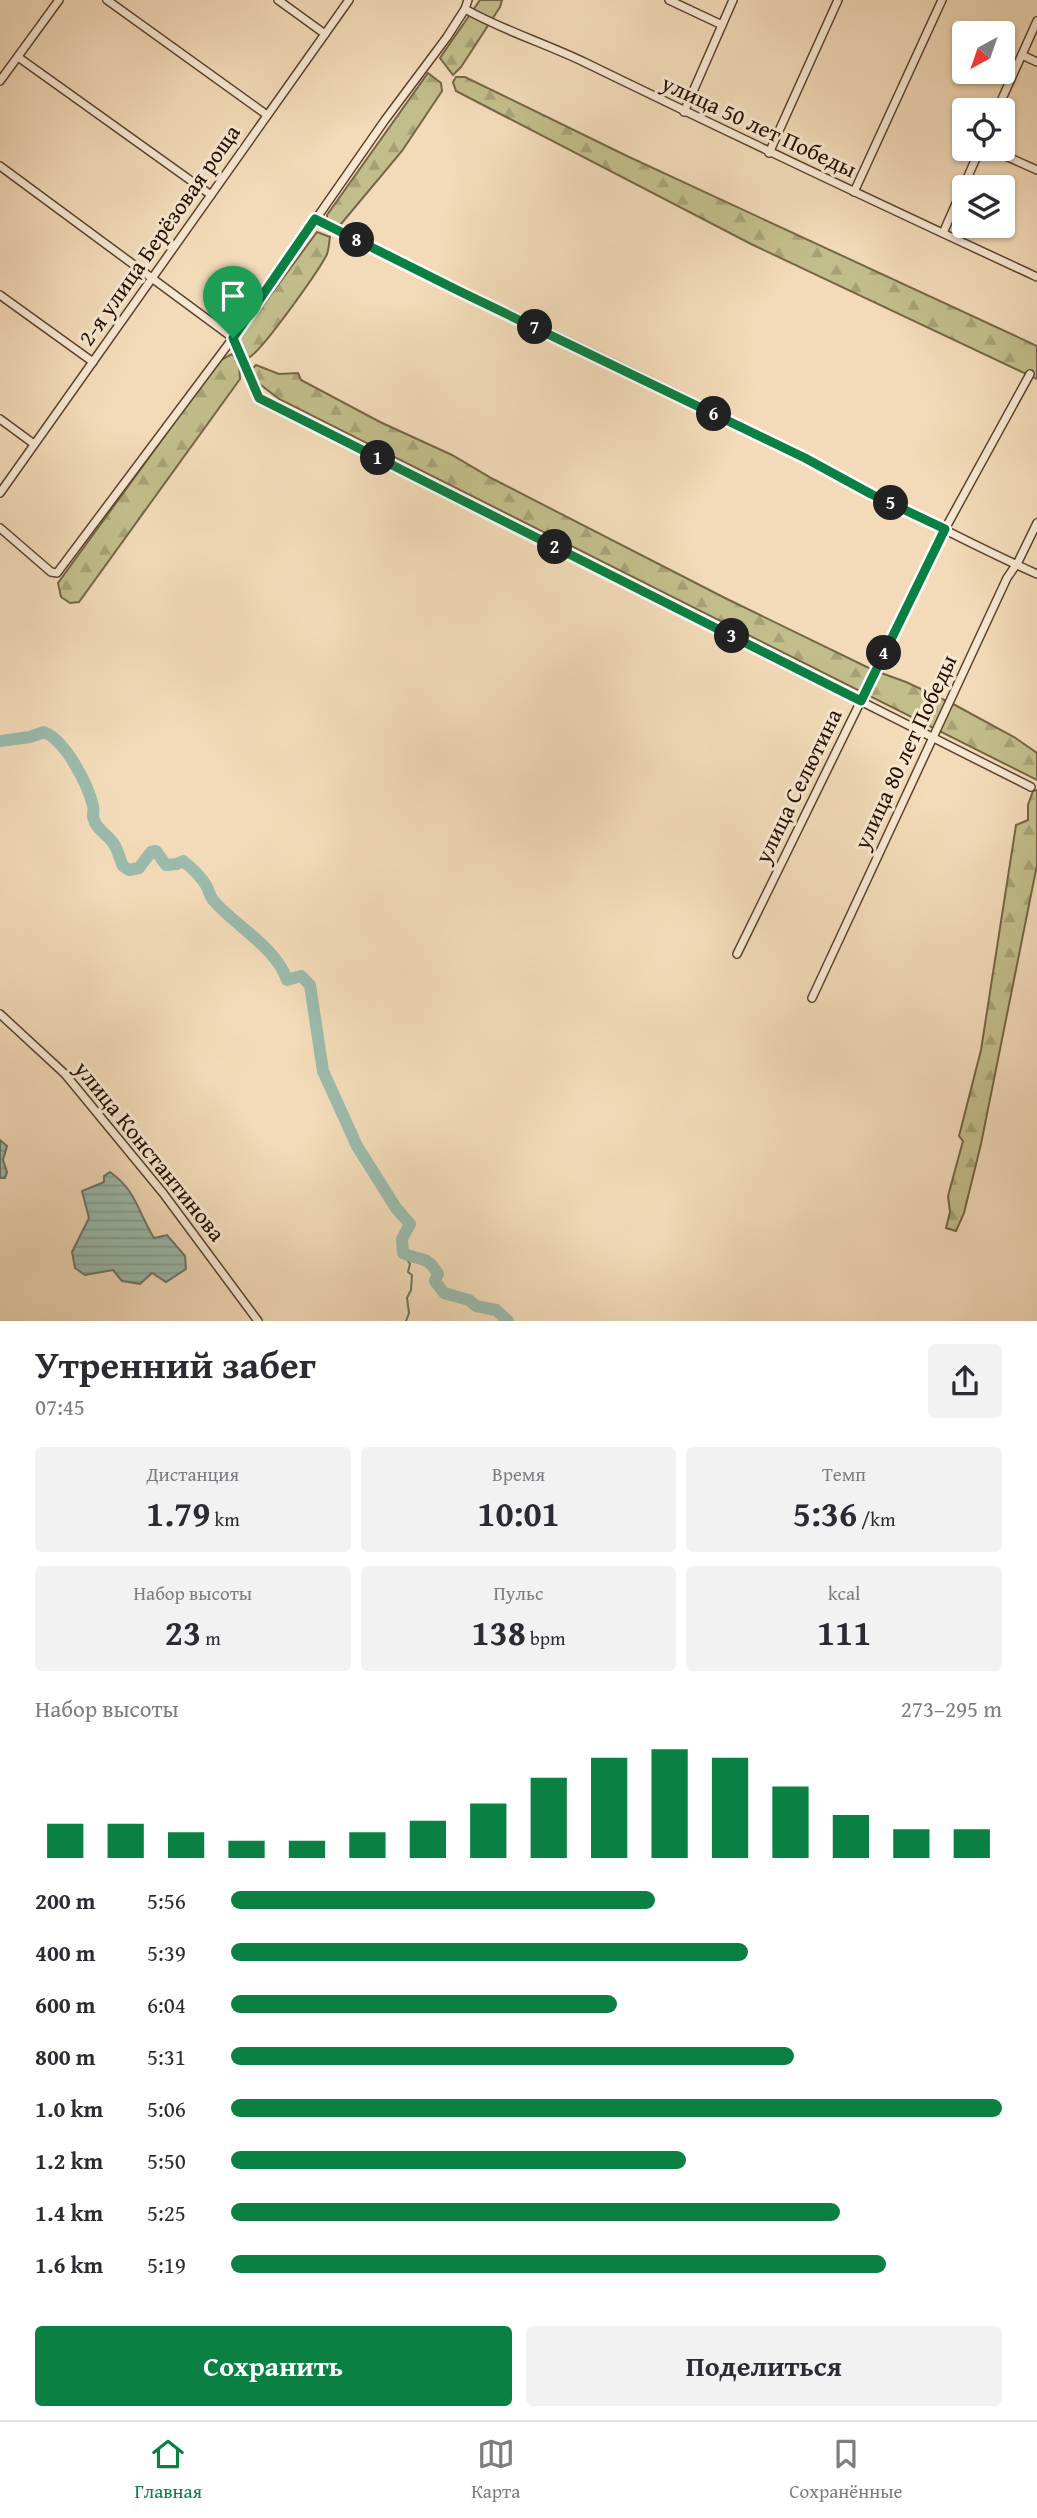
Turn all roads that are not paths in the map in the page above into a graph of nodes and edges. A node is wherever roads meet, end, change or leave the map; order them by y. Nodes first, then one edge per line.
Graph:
1 (59, 0) edge
2 (107, 0) edge
3 (278, 0) edge
4 (349, 0) edge
5 (468, 0) edge
6 (670, 0) edge
7 (733, 0) edge
8 (838, 0) edge
9 (942, 0) edge
10 (465, 9) junction
11 (1037, 21) edge
12 (722, 25) junction
13 (325, 34) junction
14 (1022, 55) junction
15 (18, 57) junction
16 (1037, 62) edge
17 (0, 81) edge
18 (1003, 98) edge
19 (684, 112) junction
20 (267, 115) junction
21 (769, 153) junction
22 (1015, 160) edge
23 (976, 161) edge
24 (0, 166) edge
25 (1037, 170) edge
26 (854, 192) junction
27 (211, 195) junction
28 (315, 219) junction
29 (943, 233) junction
30 (1037, 277) edge
31 (151, 278) junction
32 (0, 295) edge
33 (233, 338) junction
34 (93, 362) junction
35 (1030, 374) dead end
36 (0, 419) edge
37 (34, 444) junction
38 (0, 493) edge
39 (1037, 523) edge
40 (0, 528) edge
41 (945, 529) junction
42 (1015, 564) junction
43 (1037, 574) edge
44 (861, 701) junction
45 (933, 737) junction
46 (1031, 786) dead end
47 (737, 954) dead end
48 (812, 998) dead end
49 (0, 1014) edge
50 (258, 1321) edge

1 - 15 street
2 - 20 street
3 - 13 street
4 - 13 street, 2-я улица Берёзовая роща
5 - 10 street
6 - 12 street
7 - 12 street
8 - 21 street
9 - 26 street
10 - 19 street, улица 50 лет Победы
10 - 28 street
11 - 14 street
12 - 19 street
13 - 20 street, 2-я улица Берёзовая роща
14 - 16 street
14 - 18 street
15 - 17 street
15 - 27 street
19 - 21 street, улица 50 лет Победы
20 - 27 street, 2-я улица Берёзовая роща
21 - 26 street, улица 50 лет Победы
22 - 25 street
23 - 29 street
24 - 31 street
26 - 29 street, улица 50 лет Победы
27 - 31 street, 2-я улица Берёзовая роща
28 - 33 street
28 - 41 street
29 - 30 street, улица 50 лет Победы
31 - 33 street
31 - 34 street, 2-я улица Берёзовая роща
32 - 34 street
33 - 40 street
33 - 44 street
34 - 37 street, 2-я улица Берёзовая роща
35 - 41 street, улица Селютина
36 - 37 street
37 - 38 street, 2-я улица Берёзовая роща
39 - 42 street, улица 80 лет Победы
41 - 42 street
41 - 44 street, улица Селютина
42 - 43 street
42 - 45 street, улица 80 лет Победы
44 - 45 street
44 - 47 street, улица Селютина
45 - 46 street
45 - 48 street, улица 80 лет Победы
49 - 50 street, улица Константинова

